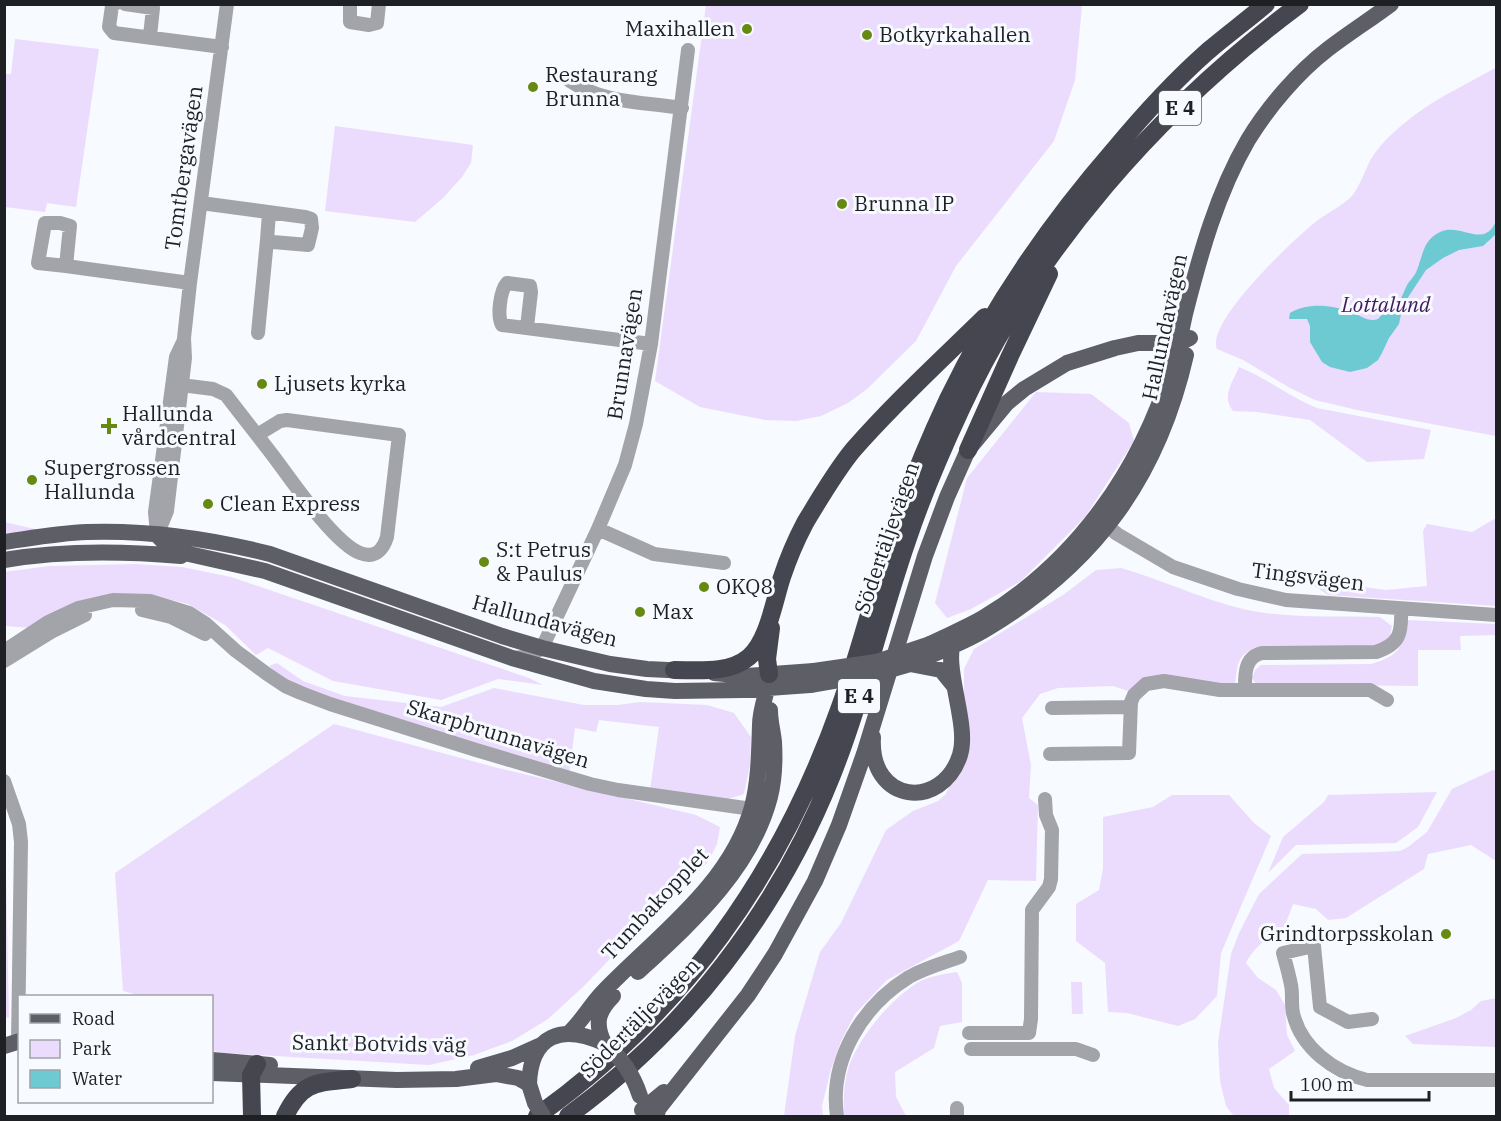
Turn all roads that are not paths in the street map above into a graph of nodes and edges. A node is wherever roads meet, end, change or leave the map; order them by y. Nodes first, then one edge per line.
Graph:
1 (115, 4) edge
2 (125, 4) edge
3 (227, 4) edge
4 (350, 4) edge
5 (379, 4) edge
6 (1266, 4) edge
7 (1300, 4) edge
8 (1391, 4) edge
9 (150, 36) junction
10 (222, 47) junction
11 (688, 50) dead end
12 (570, 81) dead end
13 (682, 108) junction
14 (201, 203) junction
15 (269, 213) junction
16 (1075, 226) junction
17 (267, 240) junction
18 (66, 266) dead end
19 (190, 283) junction
20 (1002, 301) junction
21 (527, 327) dead end
22 (258, 333) dead end
23 (1185, 341) junction
24 (651, 344) junction
25 (1115, 348) junction
26 (177, 385) junction
27 (1162, 394) junction
28 (257, 435) junction
29 (968, 450) junction
30 (161, 512) junction
31 (1103, 522) junction
32 (598, 529) junction
33 (108, 532) junction
34 (158, 535) junction
35 (4, 542) edge
36 (238, 546) junction
37 (30, 556) junction
38 (203, 557) junction
39 (4, 560) edge
40 (724, 563) dead end
41 (773, 609) junction
42 (1401, 609) junction
43 (1497, 615) edge
44 (962, 628) junction
45 (952, 646) junction
46 (542, 648) junction
47 (4, 651) edge
48 (236, 651) junction
49 (512, 658) junction
50 (4, 661) edge
51 (910, 664) junction
52 (674, 670) junction
53 (554, 671) junction
54 (812, 678) junction
55 (768, 681) junction
56 (792, 687) junction
57 (955, 688) junction
58 (1245, 690) junction
59 (678, 691) junction
60 (1387, 700) dead end
61 (1129, 707) junction
62 (1052, 708) dead end
63 (874, 722) junction
64 (759, 725) junction
65 (774, 741) junction
66 (1050, 754) dead end
67 (4, 781) edge
68 (1045, 798) dead end
69 (758, 810) junction
70 (960, 957) dead end
71 (1372, 1019) dead end
72 (569, 1033) junction
73 (969, 1033) dead end
74 (597, 1037) junction
75 (14, 1043) edge
76 (542, 1045) junction
77 (971, 1049) dead end
78 (1093, 1055) dead end
79 (213, 1060) edge
80 (256, 1072) junction
81 (213, 1073) edge
82 (352, 1079) junction
83 (1497, 1080) edge
84 (529, 1084) junction
85 (645, 1110) edge
86 (252, 1116) edge
87 (262, 1116) edge
88 (285, 1116) edge
89 (537, 1116) edge
90 (543, 1116) edge
91 (567, 1116) edge
92 (837, 1116) edge

1 - 9 street
2 - 9 street
3 - 10 street, Tomtbergavägen
4 - 5 street
6 - 20 highway, E 4
7 - 16 highway, Södertäljevägen / E 4
8 - 23 main road, Hallundavägen
9 - 10 street
10 - 14 street, Tomtbergavägen
11 - 13 street, Brunnavägen
12 - 13 street
13 - 24 street, Brunnavägen
14 - 15 street
14 - 19 street, Tomtbergavägen
15 - 17 street
15 - 17 street
16 - 29 highway
16 - 91 highway, Södertäljevägen / E 4
17 - 22 street
18 - 19 street
19 - 26 street, Tomtbergavägen
20 - 41 highway
20 - 89 highway, E 4
21 - 24 street
23 - 25 main road
23 - 27 main road, Hallundavägen
23 - 31 main road, Hallundavägen
24 - 32 street, Brunnavägen
25 - 27 main road
25 - 29 main road
26 - 28 street
26 - 30 street, Tomtbergavägen
27 - 31 main road, Hallundavägen
28 - 28 street
29 - 63 main road
30 - 33 street
30 - 34 street, Tomtbergavägen
30 - 36 street
31 - 42 street, Tingsvägen
31 - 44 main road, Hallundavägen
31 - 45 main road, Hallundavägen
32 - 40 street
32 - 46 street, Brunnavägen
33 - 34 main road, Hallundavägen
33 - 35 main road, Hallundavägen
34 - 36 main road, Hallundavägen
34 - 37 main road, Hallundavägen
34 - 38 main road, Hallundavägen
36 - 46 main road, Hallundavägen
37 - 38 main road, Hallundavägen
37 - 39 main road, Hallundavägen
38 - 49 main road, Hallundavägen
41 - 52 highway
41 - 55 highway
42 - 43 street, Tingsvägen
42 - 58 street
44 - 45 main road
44 - 54 main road, Hallundavägen, bridge
45 - 51 main road, Hallundavägen
45 - 57 main road
46 - 49 street
46 - 52 main road, Hallundavägen
46 - 53 street
47 - 48 street, Skarpbrunnavägen
48 - 50 street, Skarpbrunnavägen
48 - 69 street, Skarpbrunnavägen
49 - 53 main road, Hallundavägen
51 - 54 main road, Hallundavägen, bridge
51 - 57 main road
52 - 55 main road, Hallundavägen
53 - 59 main road, Hallundavägen
54 - 55 main road, Hallundavägen
54 - 56 main road, Hallundavägen
55 - 56 main road, Hallundavägen
55 - 59 main road, Hallundavägen
55 - 64 main road, Tumbakopplet
55 - 65 main road, Tumbakopplet
56 - 65 main road, Tumbakopplet
57 - 63 main road
58 - 60 street
58 - 61 street
59 - 64 main road
61 - 62 street
61 - 66 street
63 - 85 main road
64 - 69 main road, Tumbakopplet
65 - 69 main road, Tumbakopplet
67 - 75 street
68 - 73 street
69 - 72 main road, Tumbakopplet
69 - 74 main road, Tumbakopplet
70 - 92 street
71 - 83 street
72 - 74 main road
72 - 76 main road, Sankt Botvids väg
74 - 85 main road, bridge
76 - 80 main road, Sankt Botvids väg
76 - 84 main road
77 - 78 street
79 - 80 main road, Sankt Botvids väg
80 - 81 main road, Sankt Botvids väg
80 - 82 main road, Sankt Botvids väg
80 - 86 highway
80 - 87 highway
82 - 84 main road, Sankt Botvids väg
82 - 88 highway
84 - 90 main road, bridge

